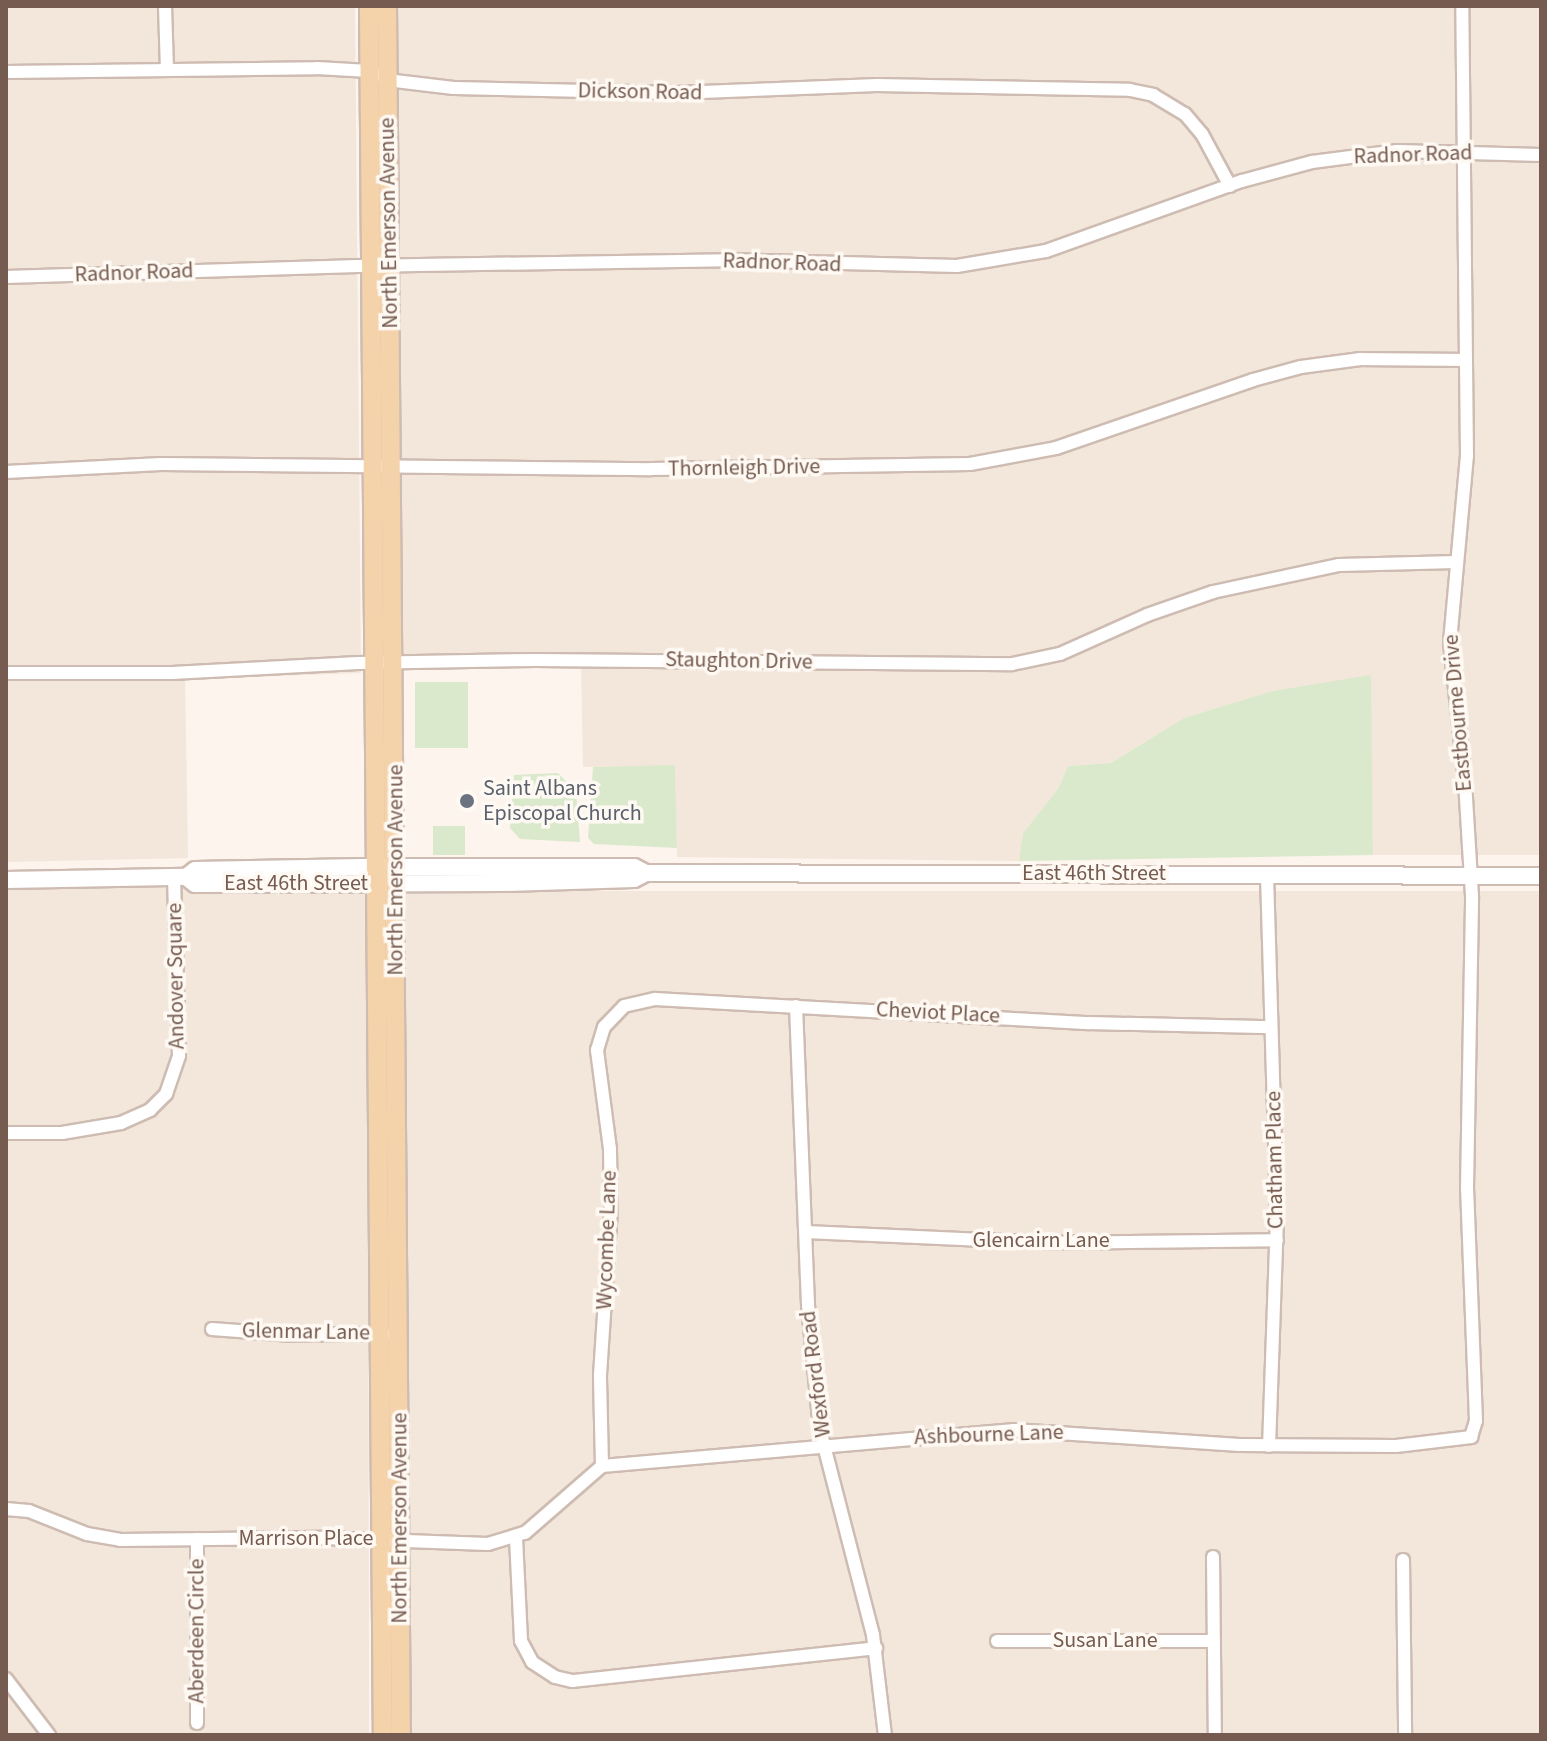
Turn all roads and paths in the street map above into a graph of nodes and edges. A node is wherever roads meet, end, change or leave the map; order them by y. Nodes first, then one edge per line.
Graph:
1 (165, 6) edge
2 (369, 6) edge
3 (387, 6) edge
4 (1462, 6) edge
5 (167, 69) junction
6 (369, 71) junction
7 (6, 72) edge
8 (388, 80) junction
9 (1462, 152) junction
10 (1541, 155) edge
11 (1230, 186) junction
12 (380, 266) junction
13 (6, 277) edge
14 (1466, 360) junction
15 (383, 464) junction
16 (6, 472) edge
17 (1456, 562) junction
18 (385, 663) junction
19 (6, 673) edge
20 (387, 875) junction
21 (1267, 875) junction
22 (1470, 876) junction
23 (1541, 876) edge
24 (180, 877) junction
25 (6, 880) edge
26 (796, 1006) junction
27 (610, 1019) joint
28 (1271, 1027) junction
29 (6, 1133) edge
30 (806, 1232) junction
31 (1277, 1240) junction
32 (212, 1329) dead end
33 (390, 1334) junction
34 (1476, 1421) joint
35 (825, 1446) junction
36 (1269, 1446) junction
37 (602, 1466) junction
38 (6, 1509) edge
39 (516, 1538) junction
40 (197, 1539) junction
41 (390, 1540) junction
42 (1213, 1557) dead end
43 (1403, 1560) dead end
44 (997, 1641) dead end
45 (1214, 1641) junction
46 (876, 1648) junction
47 (6, 1679) edge
48 (197, 1723) dead end
49 (49, 1735) edge
50 (383, 1735) edge
51 (401, 1735) edge
52 (885, 1735) edge
53 (1215, 1735) edge
54 (1405, 1735) edge

1 - 5 street
2 - 6 main road, North Emerson Avenue
3 - 8 main road, North Emerson Avenue
4 - 9 street, Eastbourne Drive
5 - 6 street, Dickson Road
5 - 7 street, Dickson Road
6 - 8 street, Dickson Road
6 - 12 main road, North Emerson Avenue
8 - 11 street, Dickson Road
8 - 12 main road, North Emerson Avenue
9 - 10 street, Radnor Road
9 - 11 street, Radnor Road
9 - 14 street, Eastbourne Drive
11 - 12 street, Radnor Road
12 - 13 street, Radnor Road
12 - 15 main road, North Emerson Avenue
14 - 15 street, Thornleigh Drive
14 - 17 street, Eastbourne Drive
15 - 16 street, Thornleigh Drive
15 - 18 main road, North Emerson Avenue
17 - 18 street, Staughton Drive
17 - 22 street, Eastbourne Drive
18 - 19 street, Staughton Drive
18 - 20 main road, North Emerson Avenue
20 - 21 main road, East 46th Street
20 - 24 main road, East 46th Street
20 - 33 main road, North Emerson Avenue
21 - 22 main road, East 46th Street
21 - 28 street, Chatham Place
22 - 23 main road, East 46th Street
22 - 34 street, Eastbourne Drive
24 - 25 main road, East 46th Street
24 - 29 street, Andover Square
26 - 27 street, Cheviot Place
26 - 28 street, Cheviot Place
26 - 30 street, Wexford Road
27 - 37 street, Wycombe Lane
28 - 31 street, Chatham Place
30 - 31 street, Glencairn Lane
30 - 35 street, Wexford Road
31 - 36 street, Chatham Place
32 - 33 street, Glenmar Lane
33 - 41 main road, North Emerson Avenue
34 - 36 street, Ashbourne Lane
35 - 36 street, Ashbourne Lane
35 - 37 street, Ashbourne Lane
35 - 46 street, Wexford Road
37 - 39 street
38 - 40 street, Marrison Place
39 - 41 street, Marrison Place
39 - 46 street
40 - 41 street, Marrison Place
40 - 48 street, Aberdeen Circle
41 - 50 main road, North Emerson Avenue
41 - 51 main road, North Emerson Avenue
42 - 45 street
43 - 54 street
44 - 45 street, Susan Lane
45 - 53 street
46 - 52 street, Wexford Road
47 - 49 street

